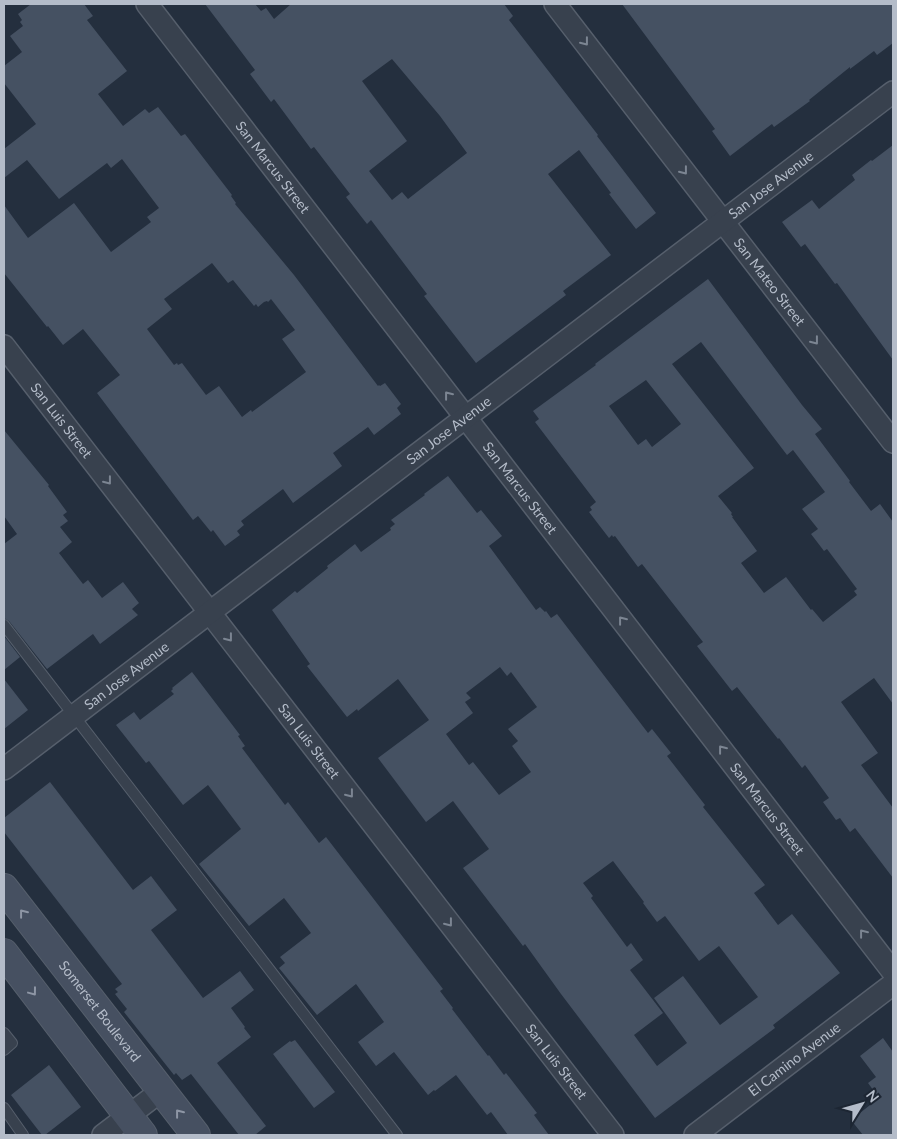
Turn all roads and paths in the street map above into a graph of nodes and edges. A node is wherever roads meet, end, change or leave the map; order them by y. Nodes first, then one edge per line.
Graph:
1 (147, 4) edge
2 (555, 4) edge
3 (893, 92) edge
4 (723, 221) junction
5 (4, 346) edge
6 (466, 417) junction
7 (893, 442) edge
8 (209, 612) junction
9 (4, 626) edge
10 (74, 716) junction
11 (4, 769) edge
12 (4, 888) edge
13 (4, 953) edge
14 (893, 972) edge
15 (893, 984) edge
16 (4, 1033) edge
17 (4, 1050) edge
18 (161, 1091) junction
19 (4, 1108) edge
20 (136, 1126) edge
21 (23, 1135) edge
22 (103, 1135) edge
23 (196, 1135) edge
24 (397, 1135) edge
25 (613, 1135) edge
26 (695, 1135) edge

6 -> 1 street, San Marcus Street
2 -> 4 street, San Mateo Street
3 - 4 street, San Jose Avenue
4 - 6 street, San Jose Avenue
4 -> 7 street, San Mateo Street
5 -> 8 street, San Luis Street
6 - 8 street, San Jose Avenue
14 -> 6 street, San Marcus Street
8 - 10 street, San Jose Avenue
8 -> 25 street, San Luis Street
9 - 10 lane
10 - 11 street, San Jose Avenue
10 - 24 lane
18 -> 12 main road, Somerset Boulevard
13 -> 20 main road
15 - 26 street, El Camino Avenue
16 - 17 lane
18 - 20 street
23 -> 18 main road, Somerset Boulevard
19 - 21 lane
20 - 22 street

